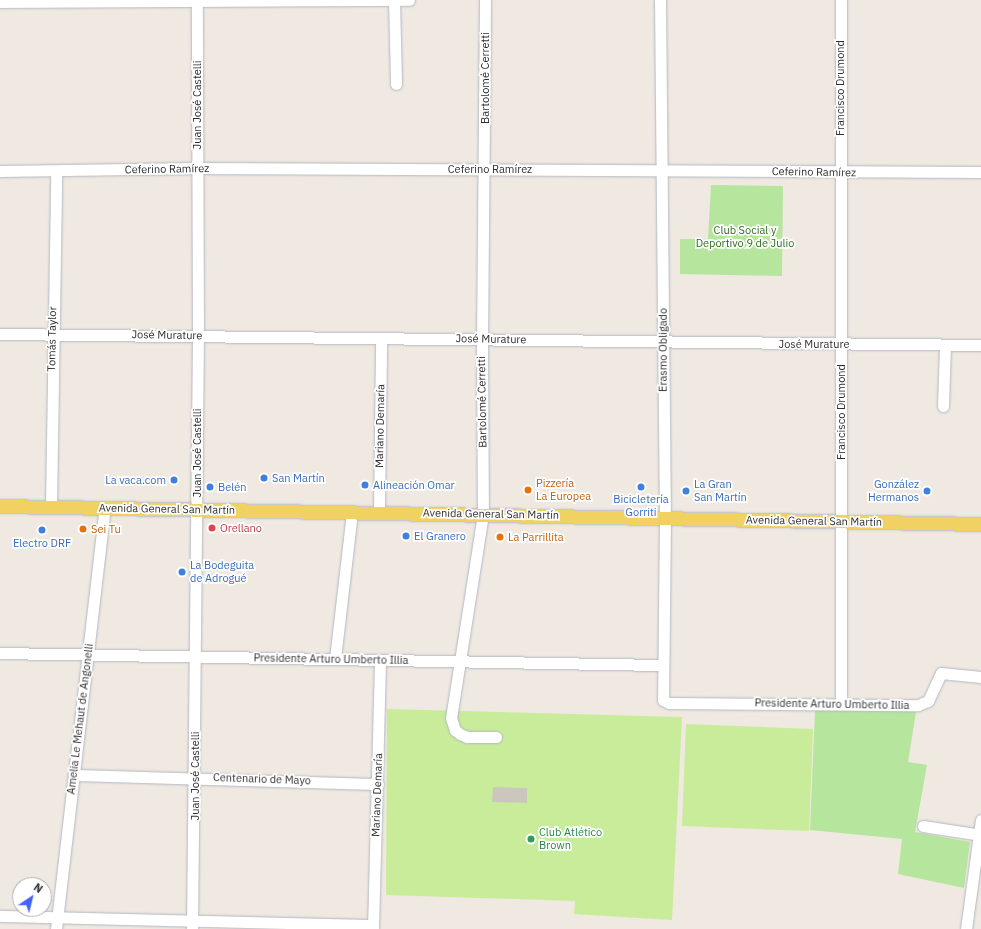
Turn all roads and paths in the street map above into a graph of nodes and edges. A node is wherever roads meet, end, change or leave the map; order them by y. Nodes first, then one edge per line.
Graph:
1 (197, 0) edge
2 (234, 0) edge
3 (394, 0) edge
4 (409, 0) edge
5 (485, 0) edge
6 (660, 0) edge
7 (841, 0) edge
8 (91, 1) edge
9 (0, 2) edge
10 (396, 84) dead end
11 (197, 168) junction
12 (484, 169) junction
13 (662, 169) junction
14 (0, 171) edge
15 (56, 171) junction
16 (840, 172) junction
17 (981, 172) edge
18 (0, 334) edge
19 (52, 334) junction
20 (198, 336) junction
21 (381, 338) junction
22 (482, 339) junction
23 (662, 343) junction
24 (841, 344) junction
25 (945, 345) junction
26 (981, 345) edge
27 (943, 406) dead end
28 (0, 506) edge
29 (51, 507) junction
30 (105, 508) junction
31 (197, 510) junction
32 (352, 512) junction
33 (379, 513) junction
34 (483, 514) junction
35 (664, 517) junction
36 (842, 523) junction
37 (981, 524) edge
38 (0, 653) edge
39 (88, 654) junction
40 (195, 656) junction
41 (335, 660) junction
42 (380, 660) junction
43 (458, 662) junction
44 (662, 665) junction
45 (981, 677) edge
46 (663, 700) joint
47 (840, 704) junction
48 (496, 737) dead end
49 (74, 775) junction
50 (195, 777) junction
51 (378, 784) junction
52 (981, 820) edge
53 (923, 826) dead end
54 (980, 835) edge
55 (0, 916) edge
56 (57, 924) edge
57 (193, 926) edge
58 (373, 927) edge
59 (966, 929) edge

1 - 2 street
1 - 8 street
1 - 11 street, Juan José Castelli
2 - 3 street
3 - 4 street
3 - 10 street
5 - 12 street, Bartolomé Cerretti
6 - 13 street, Erasmo Obligado
7 - 16 street, Francisco Drumond
8 - 9 street
11 - 12 street, Ceferino Ramírez
11 - 15 street, Ceferino Ramírez
11 - 20 street, Juan José Castelli
12 - 13 street, Ceferino Ramírez
12 - 22 street, Bartolomé Cerretti
13 - 16 street, Ceferino Ramírez
13 - 23 street, Erasmo Obligado
14 - 15 street, Ceferino Ramírez
15 - 19 street, Tomás Taylor
16 - 17 street, Ceferino Ramírez
16 - 24 street, Francisco Drumond
18 - 19 street, José Murature
19 - 20 street, José Murature
19 - 29 street, Tomás Taylor
20 - 21 street, José Murature
20 - 31 street, Juan José Castelli
21 - 22 street, José Murature
21 - 33 street, Mariano Demaría
22 - 23 street, José Murature
22 - 34 street, Bartolomé Cerretti
23 - 24 street, José Murature
23 - 35 street, Erasmo Obligado
24 - 25 street, José Murature
24 - 36 street, Francisco Drumond
25 - 26 street, José Murature
25 - 27 street
28 - 29 main road, Avenida General San Martín
29 - 30 main road, Avenida General San Martín
30 - 31 main road, Avenida General San Martín
30 - 39 street, Amelia Le Mehaut de Angonelli
31 - 32 main road, Avenida General San Martín
31 - 40 street, Juan José Castelli
32 - 33 main road, Avenida General San Martín
32 - 41 street
33 - 34 main road, Avenida General San Martín
34 - 35 main road, Avenida General San Martín
34 - 43 street, Bartolomé Cerretti
35 - 36 main road, Avenida General San Martín
35 - 44 street, Erasmo Obligado
36 - 37 main road, Avenida General San Martín
36 - 47 street, Francisco Drumond
38 - 39 street, Presidente Arturo Umberto Illia
39 - 40 street, Presidente Arturo Umberto Illia
39 - 49 street, Amelia Le Mehaut de Angonelli
40 - 41 street, Presidente Arturo Umberto Illia
40 - 50 street, Juan José Castelli
41 - 42 street, Presidente Arturo Umberto Illia
42 - 43 street, Presidente Arturo Umberto Illia
42 - 51 street, Mariano Demaría
43 - 44 street, Presidente Arturo Umberto Illia
43 - 48 street, Bartolomé Cerretti
44 - 46 street, Erasmo Obligado
45 - 47 street, Presidente Arturo Umberto Illia
46 - 47 street, Presidente Arturo Umberto Illia
49 - 50 street, Centenario de Mayo
49 - 56 street, Amelia Le Mehaut de Angonelli
50 - 51 street, Centenario de Mayo
50 - 57 street, Juan José Castelli
51 - 58 street, Mariano Demaría
52 - 54 street
53 - 54 street
54 - 59 street
55 - 56 street
56 - 57 street
57 - 58 street

